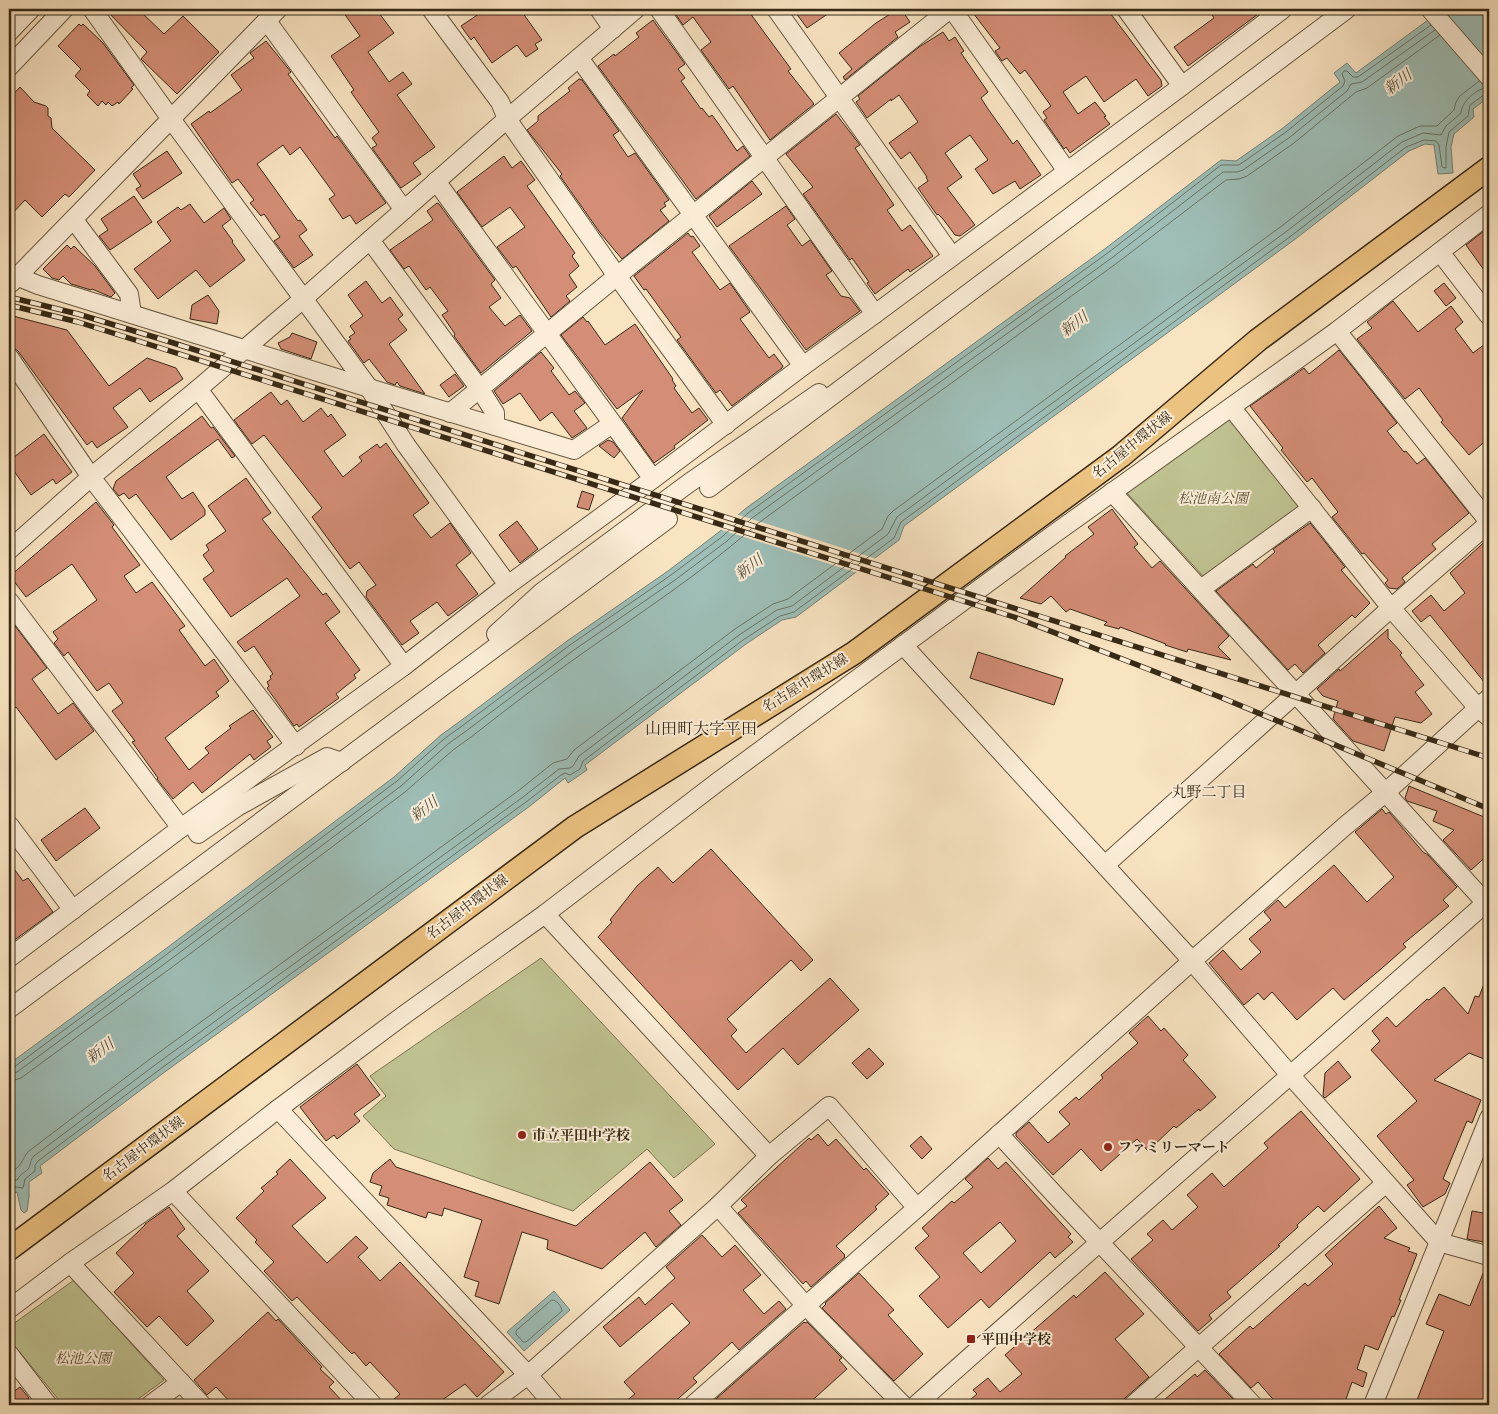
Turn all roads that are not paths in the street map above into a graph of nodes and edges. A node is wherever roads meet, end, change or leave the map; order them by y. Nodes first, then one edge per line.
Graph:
1 (32, 9) edge
2 (64, 9) edge
3 (92, 9) edge
4 (432, 9) edge
5 (599, 9) edge
6 (636, 9) edge
7 (659, 9) edge
8 (776, 9) edge
9 (951, 9) edge
10 (1126, 9) edge
11 (1347, 9) edge
12 (1430, 9) edge
13 (1277, 10) edge
14 (272, 15) edge
15 (613, 29) junction
16 (9, 32) edge
17 (579, 58) junction
18 (9, 67) edge
19 (1489, 77) edge
20 (1182, 86) junction
21 (840, 98) junction
22 (507, 119) junction
23 (171, 120) junction
24 (765, 157) junction
25 (1489, 168) edge
26 (1067, 171) junction
27 (436, 181) junction
28 (404, 210) junction
29 (1489, 214) edge
30 (692, 216) junction
31 (74, 220) junction
32 (370, 240) junction
33 (1440, 252) junction
34 (952, 256) junction
35 (617, 276) junction
36 (12, 278) edge
37 (303, 299) junction
38 (961, 299) junction
39 (132, 314) junction
40 (875, 314) junction
41 (1489, 316) edge
42 (1337, 331) junction
43 (547, 333) junction
44 (244, 349) junction
45 (9, 357) edge
46 (803, 366) junction
47 (369, 388) junction
48 (479, 388) junction
49 (198, 389) junction
50 (1231, 407) junction
51 (450, 413) junction
52 (612, 424) junction
53 (726, 425) junction
54 (495, 426) junction
55 (91, 477) junction
56 (653, 479) junction
57 (709, 488) dead end
58 (1112, 492) junction
59 (1312, 508) junction
60 (668, 519) dead end
61 (1489, 523) edge
62 (9, 550) edge
63 (508, 584) junction
64 (1201, 590) junction
65 (9, 601) edge
66 (1391, 608) junction
67 (903, 645) junction
68 (404, 666) junction
69 (1295, 694) junction
70 (1485, 708) edge
71 (411, 710) junction
72 (296, 746) junction
73 (342, 762) junction
74 (1385, 793) junction
75 (186, 824) junction
76 (9, 825) edge
77 (1105, 865) junction
78 (1487, 901) edge
79 (73, 910) junction
80 (545, 914) junction
81 (9, 958) edge
82 (1192, 961) junction
83 (9, 1009) edge
84 (1291, 1076) junction
85 (278, 1109) junction
86 (1489, 1120) edge
87 (1000, 1134) junction
88 (769, 1156) junction
89 (1386, 1183) junction
90 (173, 1191) junction
91 (718, 1206) junction
92 (917, 1208) junction
93 (1099, 1242) junction
94 (1439, 1242) junction
95 (9, 1249) edge
96 (1489, 1256) edge
97 (70, 1262) junction
98 (806, 1306) junction
99 (9, 1309) edge
100 (1199, 1348) junction
101 (9, 1354) edge
102 (528, 1375) junction
103 (181, 1382) junction
104 (48, 1405) edge
105 (150, 1405) edge
106 (202, 1405) edge
107 (373, 1405) edge
108 (488, 1405) edge
109 (554, 1405) edge
110 (693, 1405) edge
111 (903, 1405) edge
112 (916, 1405) edge
113 (1133, 1405) edge
114 (1253, 1405) edge
115 (1373, 1405) edge

1 - 16 street
2 - 18 street
3 - 23 street
4 - 22 street
5 - 15 street
6 - 15 street
7 - 24 street
8 - 21 street
9 - 21 street
9 - 26 street
10 - 20 street
11 - 38 street
12 - 19 street
13 - 20 street
14 - 23 street
14 - 28 street
15 - 17 street
17 - 22 street
17 - 30 street
20 - 26 street
21 - 24 street
21 - 34 street
22 - 27 street
22 - 35 street
23 - 31 street
23 - 37 street
24 - 30 street
24 - 40 street
25 - 95 main road, 名古屋中環状線
26 - 34 street
27 - 28 street
27 - 43 street
28 - 32 street
29 - 33 street
30 - 35 street
30 - 46 street
31 - 36 street
31 - 39 street
32 - 37 street
32 - 48 street
33 - 41 street
33 - 42 street
34 - 40 street
35 - 43 street
35 - 53 street
36 - 39 street
37 - 44 street
37 - 47 street
38 - 57 street
38 - 71 street
39 - 44 street
40 - 46 street
42 - 50 street
42 - 61 street
43 - 48 street
43 - 52 street
44 - 47 street
44 - 49 street
45 - 55 street
46 - 53 street
47 - 51 street
47 - 63 street
48 - 51 street
48 - 54 street
49 - 55 street
49 - 68 street
50 - 58 street
50 - 59 street
51 - 54 street
52 - 54 street
52 - 56 street
53 - 56 street
55 - 62 street
55 - 72 street
56 - 63 street
58 - 64 street
58 - 67 street
59 - 64 street
59 - 66 street
60 - 71 street
61 - 66 street
63 - 68 street
64 - 69 street
65 - 75 street
66 - 69 street
66 - 70 street
67 - 77 street
67 - 80 street
68 - 72 street
69 - 74 street
69 - 77 street
70 - 74 street
71 - 73 street
72 - 75 street
73 - 75 street
73 - 83 street
74 - 78 street
74 - 82 street
75 - 79 street
76 - 79 street
77 - 82 street
78 - 84 street
79 - 81 street
80 - 85 street
80 - 88 street
82 - 84 street
82 - 87 street
84 - 89 street
84 - 93 street
85 - 90 street
85 - 102 street
86 - 94 street
87 - 92 street
87 - 93 street
88 - 91 street
88 - 92 street
89 - 94 street
89 - 100 street
90 - 97 street
90 - 107 street
91 - 98 street
91 - 102 street
92 - 98 street
93 - 100 street
93 - 112 street
94 - 96 street
94 - 115 street
97 - 99 street
97 - 103 street
98 - 110 street
98 - 111 street
100 - 113 street
100 - 114 street
101 - 104 street
102 - 108 street
102 - 109 street
103 - 105 street
103 - 106 street

